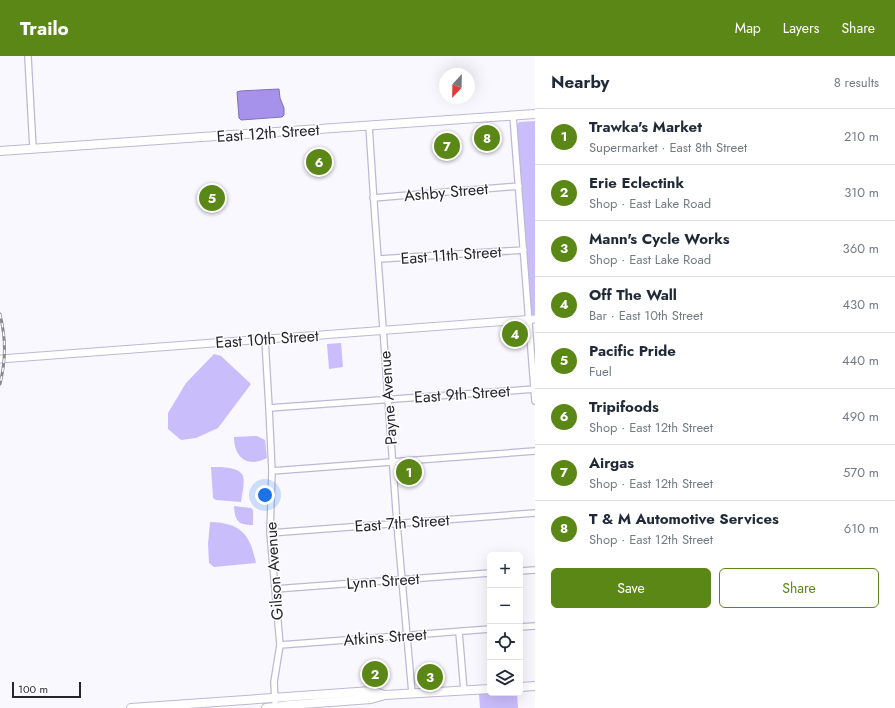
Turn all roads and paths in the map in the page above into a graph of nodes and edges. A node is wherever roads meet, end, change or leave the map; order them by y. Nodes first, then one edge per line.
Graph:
1 (28, 57) edge
2 (535, 114) edge
3 (513, 116) junction
4 (369, 126) junction
5 (33, 149) junction
6 (0, 151) edge
7 (519, 186) junction
8 (373, 198) junction
9 (524, 250) junction
10 (378, 259) junction
11 (532, 319) edge
12 (384, 330) junction
13 (265, 339) junction
14 (0, 359) edge
15 (535, 389) edge
16 (388, 399) junction
17 (535, 401) edge
18 (269, 408) junction
19 (535, 451) edge
20 (393, 462) junction
21 (272, 471) junction
22 (535, 513) edge
23 (397, 524) junction
24 (270, 533) junction
25 (535, 570) edge
26 (523, 571) edge
27 (487, 573) edge
28 (402, 580) junction
29 (275, 589) junction
30 (535, 626) edge
31 (523, 627) edge
32 (487, 629) edge
33 (459, 632) junction
34 (407, 636) junction
35 (280, 645) junction
36 (535, 686) edge
37 (523, 687) edge
38 (487, 689) edge
39 (464, 690) junction
40 (412, 693) junction
41 (385, 694) junction
42 (274, 698) junction
43 (131, 708) edge
44 (266, 708) edge
45 (275, 708) edge

1 - 5 street
2 - 3 main road, East 12th Street
3 - 4 main road, East 12th Street
3 - 7 street
4 - 5 main road, East 12th Street
4 - 8 street, Payne Avenue
5 - 6 main road, East 12th Street
7 - 8 street, Ashby Street
7 - 9 street
8 - 10 street, Payne Avenue
9 - 10 street, East 11th Street
9 - 11 street
10 - 12 street, Payne Avenue
11 - 12 street, East 10th Street
11 - 15 street
12 - 13 street, East 10th Street
12 - 16 street, Payne Avenue
13 - 14 street, East 10th Street
13 - 18 street, Gilson Avenue
15 - 16 street, East 9th Street
15 - 17 street
16 - 18 street, East 9th Street
16 - 20 street, Payne Avenue
18 - 21 street, Gilson Avenue
19 - 20 street
20 - 21 street
20 - 23 street, Payne Avenue
21 - 24 street, Gilson Avenue
22 - 23 street, East 7th Street
23 - 24 street, East 7th Street
23 - 28 street, Payne Avenue
24 - 29 street, Gilson Avenue
25 - 26 street
27 - 28 street, Lynn Street
28 - 29 street, Lynn Street
28 - 34 street, Payne Avenue
29 - 35 street, Gilson Avenue
30 - 31 street
32 - 33 street, Atkins Street
33 - 34 street, Atkins Street
33 - 39 street
34 - 35 street, Atkins Street
34 - 40 street, Payne Avenue
35 - 42 street, Gilson Avenue
36 - 37 main road
38 - 39 main road
39 - 40 main road
40 - 41 main road
41 - 42 main road
41 - 45 main road
42 - 43 main road
42 - 45 street, Gilson Avenue
44 - 45 main road

